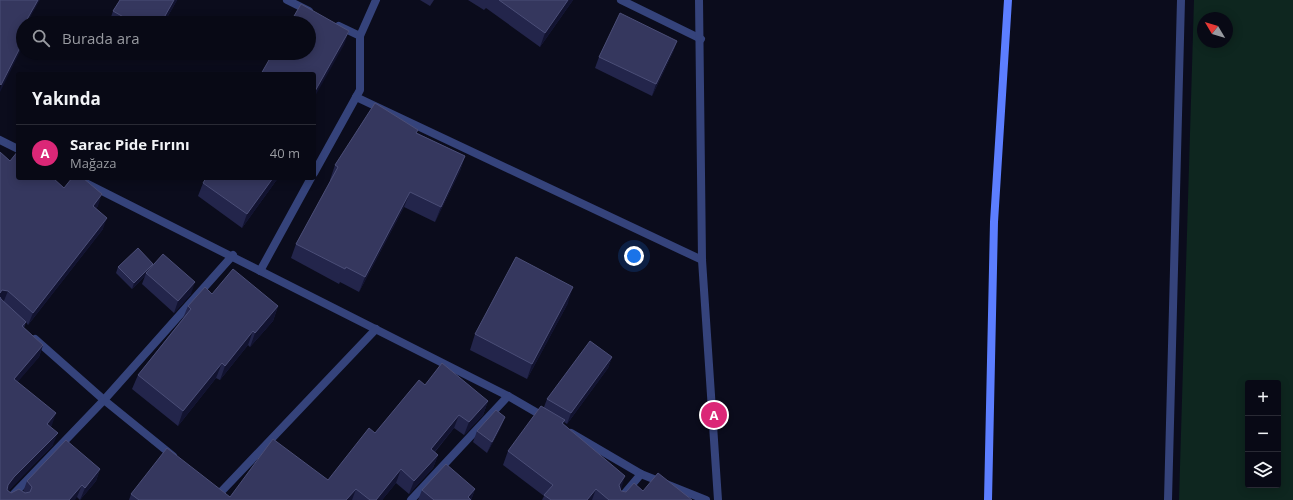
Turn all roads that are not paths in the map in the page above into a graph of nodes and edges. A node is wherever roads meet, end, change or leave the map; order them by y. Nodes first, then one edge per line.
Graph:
1 (286, 0) edge
2 (376, 0) edge
3 (621, 0) edge
4 (699, 0) edge
5 (1008, 0) edge
6 (1181, 0) edge
7 (320, 16) edge
8 (333, 23) edge
9 (360, 36) junction
10 (701, 39) junction
11 (356, 97) junction
12 (0, 140) edge
13 (16, 148) edge
14 (316, 169) edge
15 (80, 180) edge
16 (310, 180) edge
17 (233, 255) junction
18 (702, 260) junction
19 (260, 271) junction
20 (376, 329) junction
21 (27, 331) edge
22 (508, 396) junction
23 (104, 400) junction
24 (177, 460) edge
25 (641, 474) junction
26 (14, 493) junction
27 (8, 500) edge
28 (22, 500) edge
29 (226, 500) edge
30 (411, 500) edge
31 (619, 500) edge
32 (706, 500) edge
33 (718, 500) edge
34 (988, 500) edge
35 (1168, 500) edge

1 - 7 street
2 - 9 street
3 - 10 street
4 - 10 street
5 - 34 main road
6 - 35 street
8 - 9 street
9 - 11 street
10 - 18 street
11 - 14 street
11 - 18 street
12 - 13 street
15 - 17 street
16 - 19 street
17 - 19 street
17 - 23 street
18 - 33 street
19 - 20 street
20 - 22 street
20 - 29 street
21 - 23 street
22 - 25 street
22 - 30 street
23 - 24 street
23 - 26 street
25 - 31 street
25 - 32 street
26 - 27 street
26 - 28 street

